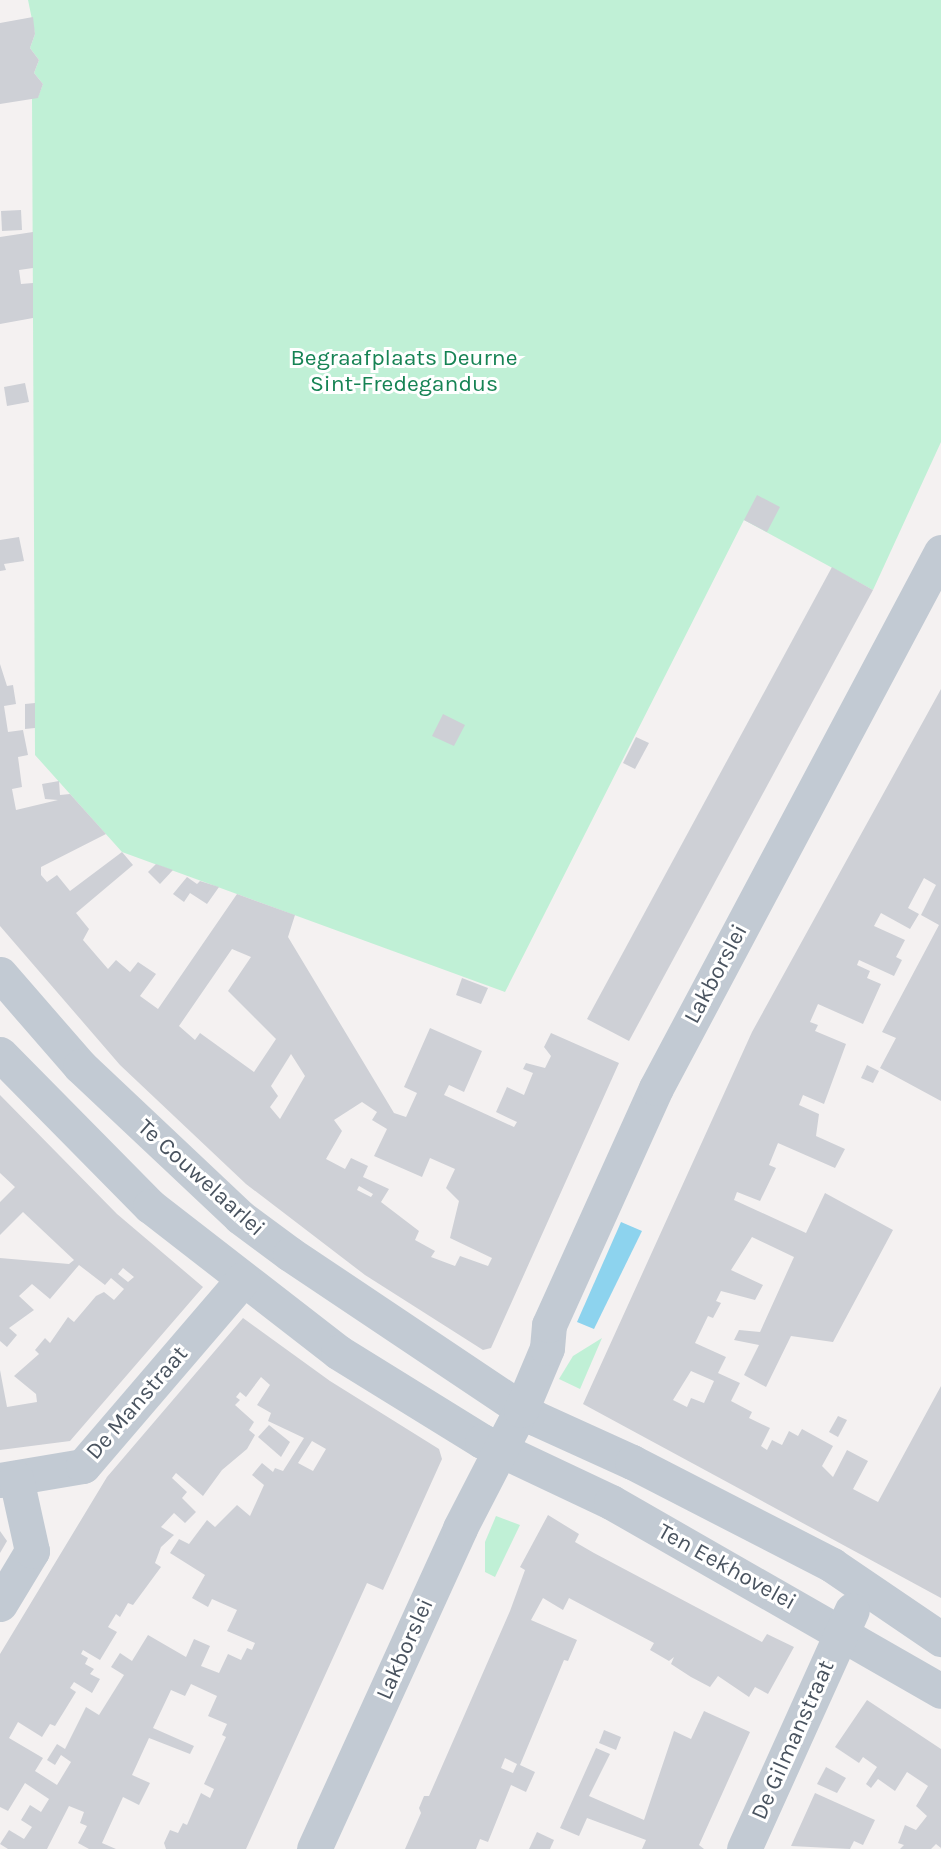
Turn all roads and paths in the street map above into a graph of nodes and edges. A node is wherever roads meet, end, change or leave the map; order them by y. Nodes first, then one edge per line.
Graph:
1 (941, 552) edge
2 (0, 974) edge
3 (0, 1054) edge
4 (243, 1279) junction
5 (430, 1351) junction
6 (408, 1395) junction
7 (511, 1404) junction
8 (492, 1446) junction
9 (632, 1462) junction
10 (8, 1479) edge
11 (611, 1502) junction
12 (862, 1588) junction
13 (0, 1604) edge
14 (842, 1632) junction
15 (941, 1639) edge
16 (941, 1691) edge
17 (314, 1849) edge
18 (744, 1849) edge

1 - 7 street, Lakborslei
2 - 5 street, Te Couwelaarlei
3 - 4 street
4 - 6 street
4 - 10 street, De Manstraat
5 - 6 street
5 - 7 street, Te Couwelaarlei
6 - 8 street
7 - 8 street, Lakborslei
7 - 9 street, Ten Eekhovelei
8 - 11 street, Ten Eekhovelei
8 - 17 street, Lakborslei
9 - 11 street
9 - 12 street, Ten Eekhovelei
10 - 13 street, De Manstraat
11 - 14 street, Ten Eekhovelei
12 - 14 street
12 - 15 street, Ten Eekhovelei
14 - 16 street, Ten Eekhovelei
14 - 18 street, De Gilmanstraat

